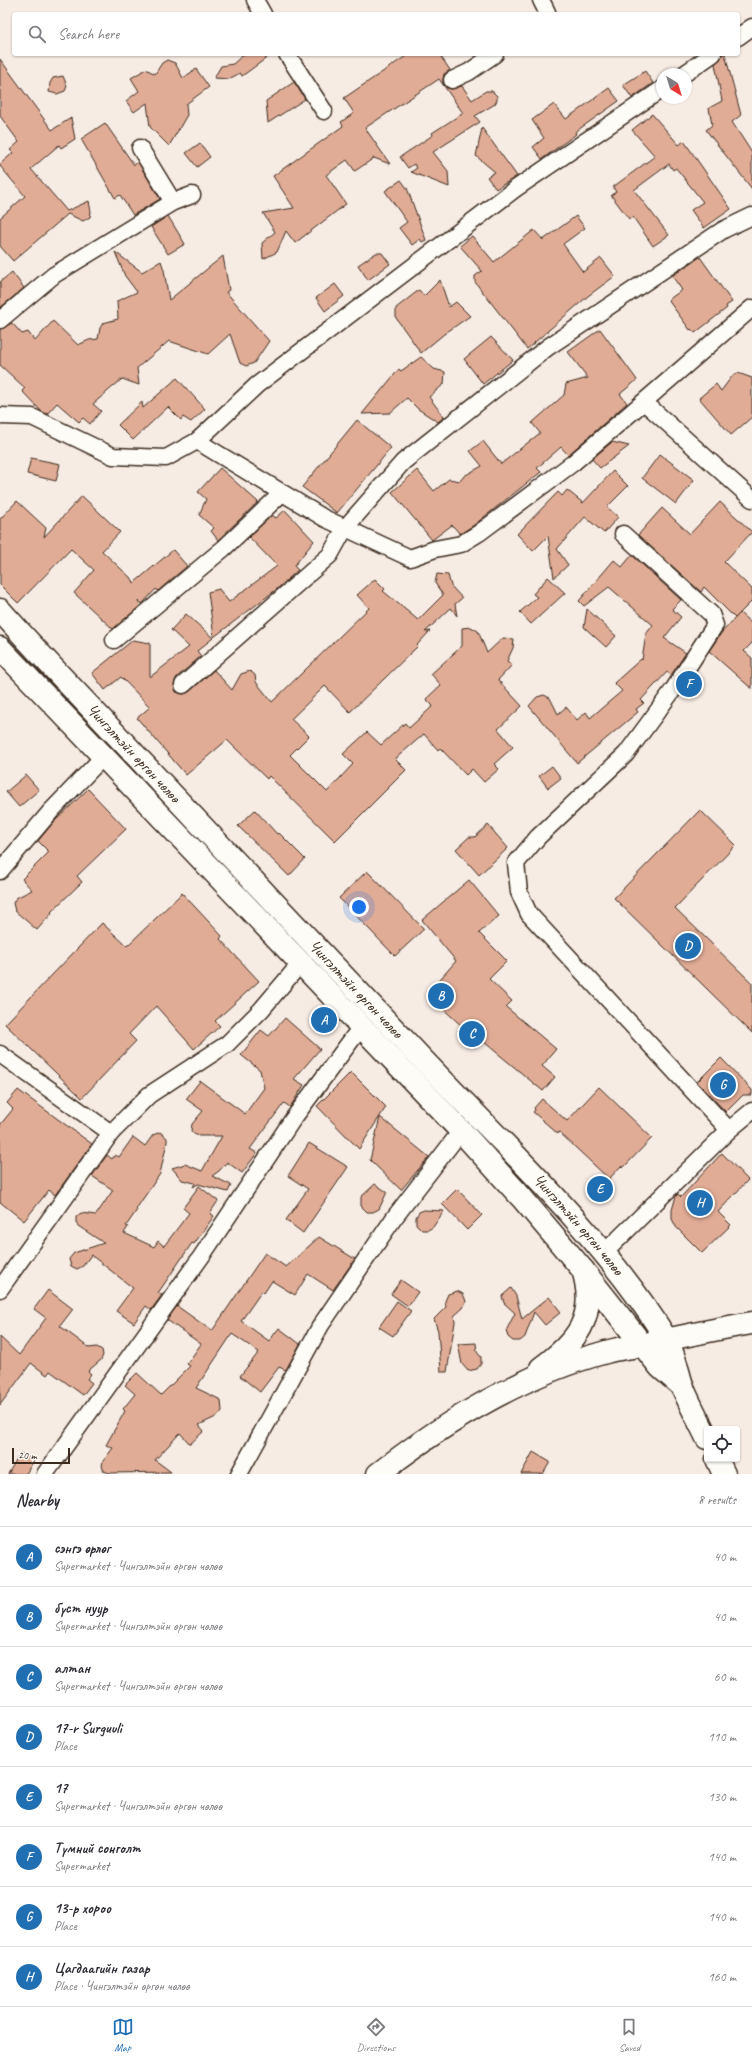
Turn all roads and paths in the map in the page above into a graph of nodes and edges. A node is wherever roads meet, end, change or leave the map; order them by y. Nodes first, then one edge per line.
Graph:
1 (255, 0) edge
2 (542, 0) edge
3 (262, 12) edge
4 (547, 12) edge
5 (752, 27) edge
6 (740, 36) edge
7 (288, 56) edge
8 (491, 56) edge
9 (710, 56) edge
10 (692, 68) edge
11 (452, 80) dead end
12 (656, 93) edge
13 (324, 111) dead end
14 (140, 148) dead end
15 (192, 195) dead end
16 (173, 202) junction
17 (752, 216) edge
18 (752, 308) edge
19 (0, 320) edge
20 (644, 402) junction
21 (0, 416) edge
22 (197, 440) junction
23 (282, 493) junction
24 (752, 499) edge
25 (345, 528) junction
26 (623, 534) dead end
27 (0, 610) edge
28 (114, 640) dead end
29 (0, 648) edge
30 (183, 685) dead end
31 (104, 756) junction
32 (0, 871) edge
33 (300, 964) junction
34 (361, 1027) junction
35 (0, 1054) edge
36 (752, 1111) edge
37 (729, 1130) junction
38 (461, 1131) junction
39 (111, 1133) junction
40 (604, 1253) junction
41 (583, 1270) junction
42 (0, 1289) edge
43 (752, 1323) edge
44 (666, 1338) junction
45 (642, 1345) junction
46 (517, 1387) junction
47 (683, 1387) junction
48 (704, 1432) edge
49 (718, 1462) edge
50 (45, 1474) edge
51 (239, 1474) edge
52 (378, 1474) edge
53 (724, 1474) edge

1 - 3 street
2 - 4 street
5 - 6 street
7 - 13 street
8 - 11 street
9 - 10 street
12 - 22 street
14 - 16 street
15 - 16 street
16 - 19 street
17 - 25 street
18 - 20 street
20 - 24 street
20 - 25 street
21 - 22 street
22 - 23 street
23 - 25 street
23 - 28 street
25 - 30 street
26 - 37 street
27 - 40 main road, Чингэлтэйн өргөн чөлөө
29 - 31 main road, Чингэлтэйн өргөн чөлөө
31 - 32 street
31 - 33 main road, Чингэлтэйн өргөн чөлөө
33 - 34 main road, Чингэлтэйн өргөн чөлөө
33 - 39 street
34 - 38 main road, Чингэлтэйн өргөн чөлөө
34 - 50 street
35 - 39 street
36 - 37 street
37 - 40 street
38 - 41 main road, Чингэлтэйн өргөн чөлөө
38 - 51 street
39 - 42 street
40 - 44 main road, Чингэлтэйн өргөн чөлөө
41 - 45 main road, Чингэлтэйн өргөн чөлөө
41 - 46 main road
43 - 44 main road
44 - 45 main road
44 - 47 main road, Чингэлтэйн өргөн чөлөө
45 - 46 main road
45 - 47 main road, Чингэлтэйн өргөн чөлөө
46 - 52 main road
47 - 48 main road, Чингэлтэйн өргөн чөлөө
49 - 53 main road

